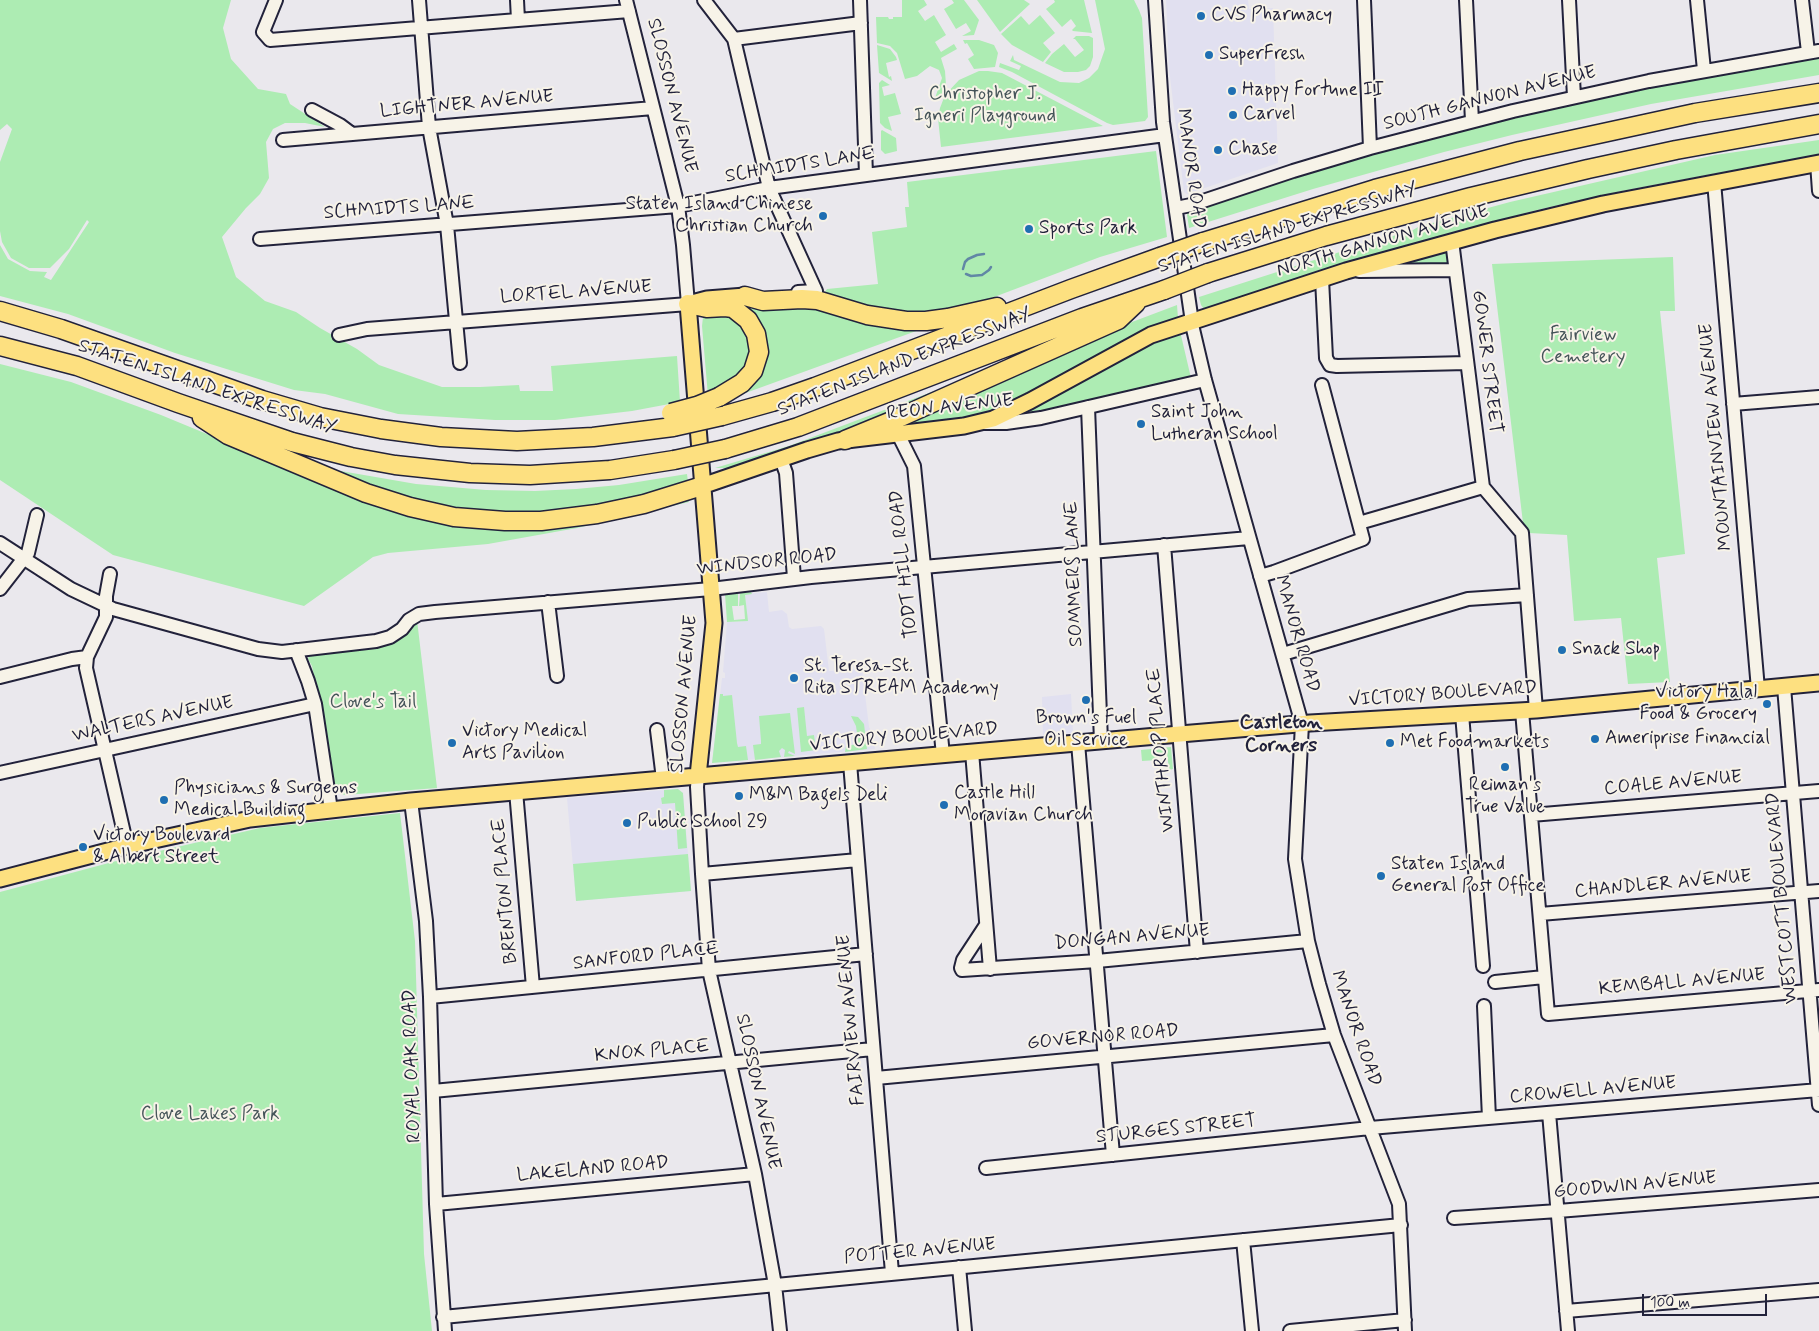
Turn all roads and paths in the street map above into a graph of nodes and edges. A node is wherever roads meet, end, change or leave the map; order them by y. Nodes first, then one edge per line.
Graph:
1 (276, 0) edge
2 (420, 0) edge
3 (517, 0) edge
4 (704, 0) edge
5 (860, 0) edge
6 (1155, 0) edge
7 (1364, 0) edge
8 (1466, 0) edge
9 (1569, 0) edge
10 (1697, 0) edge
11 (1802, 0) edge
12 (627, 6) edge
13 (518, 20) junction
14 (861, 23) junction
15 (422, 28) junction
16 (734, 39) junction
17 (1813, 52) edge
18 (1704, 70) junction
19 (1817, 93) edge
20 (1574, 97) junction
21 (653, 108) junction
22 (312, 110) dead end
23 (1472, 121) junction
24 (1819, 126) edge
25 (429, 127) junction
26 (352, 134) junction
27 (1165, 135) junction
28 (283, 140) dead end
29 (1370, 148) junction
30 (1818, 163) edge
31 (866, 175) junction
32 (1714, 182) junction
33 (769, 188) junction
34 (1819, 191) edge
35 (678, 206) junction
36 (1176, 208) junction
37 (447, 224) junction
38 (260, 239) dead end
39 (1452, 241) junction
40 (1455, 270) junction
41 (1346, 271) junction
42 (1322, 279) junction
43 (1070, 289) junction
44 (745, 296) junction
45 (1142, 298) junction
46 (688, 304) junction
47 (0, 311) edge
48 (1192, 321) junction
49 (457, 322) junction
50 (339, 335) dead end
51 (0, 346) edge
52 (460, 362) dead end
53 (1467, 363) junction
54 (1205, 380) junction
55 (1322, 385) dead end
56 (1819, 397) edge
57 (178, 403) junction
58 (1733, 404) junction
59 (1088, 407) junction
60 (672, 420) junction
61 (980, 423) junction
62 (898, 434) junction
63 (846, 440) junction
64 (782, 458) junction
65 (702, 486) junction
66 (1483, 486) junction
67 (37, 516) dead end
68 (1359, 523) junction
69 (1249, 538) junction
70 (0, 543) edge
71 (1164, 545) junction
72 (1093, 552) junction
73 (24, 559) junction
74 (925, 567) junction
75 (110, 574) dead end
76 (1260, 576) junction
77 (794, 578) junction
78 (0, 589) edge
79 (711, 589) junction
80 (1527, 595) junction
81 (548, 602) junction
82 (106, 607) junction
83 (296, 650) junction
84 (1283, 654) junction
85 (87, 657) junction
86 (557, 676) dead end
87 (0, 677) edge
88 (1819, 683) edge
89 (1784, 687) junction
90 (1758, 689) junction
91 (315, 704) junction
92 (1529, 710) junction
93 (1462, 714) junction
94 (1302, 724) junction
95 (658, 730) dead end
96 (1180, 734) junction
97 (1101, 741) junction
98 (1078, 743) junction
99 (105, 750) junction
100 (972, 752) junction
101 (943, 755) junction
102 (850, 763) junction
103 (0, 773) edge
104 (698, 776) junction
105 (663, 779) junction
106 (516, 791) junction
107 (1819, 791) edge
108 (1792, 793) junction
109 (412, 801) junction
110 (331, 810) junction
111 (1531, 815) junction
112 (127, 846) junction
113 (858, 860) junction
114 (702, 874) junction
115 (0, 879) edge
116 (1819, 891) edge
117 (1801, 892) junction
118 (1540, 914) junction
119 (986, 925) junction
120 (1308, 941) junction
121 (1197, 952) junction
122 (866, 954) junction
123 (1097, 961) junction
124 (1483, 966) dead end
125 (990, 969) junction
126 (709, 970) junction
127 (1544, 977) junction
128 (1494, 982) dead end
129 (533, 987) junction
130 (1814, 990) edge
131 (430, 997) junction
132 (1484, 1006) dead end
133 (1334, 1035) junction
134 (873, 1049) junction
135 (1104, 1056) junction
136 (730, 1063) junction
137 (876, 1078) junction
138 (1818, 1090) edge
139 (433, 1091) junction
140 (1819, 1105) edge
141 (1550, 1113) junction
142 (1489, 1118) junction
143 (1370, 1128) junction
144 (1113, 1155) junction
145 (986, 1168) dead end
146 (755, 1174) junction
147 (1819, 1190) edge
148 (436, 1204) junction
149 (1558, 1212) junction
150 (1454, 1218) dead end
151 (1401, 1225) junction
152 (1243, 1240) junction
153 (959, 1267) junction
154 (892, 1274) junction
155 (774, 1285) junction
156 (1819, 1290) edge
157 (1566, 1311) junction
158 (443, 1317) junction
159 (1405, 1326) edge
160 (445, 1331) edge
161 (780, 1331) edge
162 (965, 1331) edge
163 (1252, 1331) edge
164 (1290, 1331) edge
165 (1568, 1331) edge

1 - 15 street
2 - 15 street
3 - 13 street
4 - 16 street
5 - 14 street
6 - 27 street, MANOR ROAD
7 - 29 street
8 - 23 street
9 - 20 street
10 - 18 street
11 - 17 street
12 - 13 street
12 - 21 street, SLOSSON AVENUE
13 - 15 street
14 - 16 street
14 - 31 street
15 - 25 street
16 - 33 street
17 - 18 street, SOUTH GANNON AVENUE
18 - 20 street, SOUTH GANNON AVENUE
19 - 43 highway, STATEN ISLAND EXPRESSWAY, bridge
20 - 23 street, SOUTH GANNON AVENUE
21 - 25 street, LIGHTNER AVENUE
21 - 35 street, SLOSSON AVENUE
22 - 26 street
23 - 29 street, SOUTH GANNON AVENUE
24 - 45 highway, STATEN ISLAND EXPRESSWAY, bridge
25 - 26 street, LIGHTNER AVENUE
25 - 37 street
26 - 28 street, LIGHTNER AVENUE
27 - 31 street, SCHMIDTS LANE
27 - 36 street, MANOR ROAD
29 - 36 street, SOUTH GANNON AVENUE
30 - 32 main road, NORTH GANNON AVENUE
30 - 34 street
31 - 33 street, SCHMIDTS LANE
32 - 39 main road, NORTH GANNON AVENUE
32 - 58 street, MOUNTAINVIEW AVENUE
33 - 35 street, SCHMIDTS LANE
33 - 44 street, LORTEL AVENUE
35 - 37 street, SCHMIDTS LANE
35 - 46 street, SLOSSON AVENUE
36 - 48 street, MANOR ROAD
37 - 38 street, SCHMIDTS LANE
37 - 49 street
39 - 40 street, GOWER STREET
39 - 41 main road, NORTH GANNON AVENUE
40 - 41 street
40 - 53 street, GOWER STREET
41 - 42 main road, NORTH GANNON AVENUE
42 - 48 main road, NORTH GANNON AVENUE
42 - 53 street
43 - 44 highway
43 - 60 highway, STATEN ISLAND EXPRESSWAY, bridge
44 - 46 main road, LORTEL AVENUE
45 - 57 highway, STATEN ISLAND EXPRESSWAY, bridge
45 - 63 highway
46 - 49 street, LORTEL AVENUE
46 - 60 highway, bridge
46 - 65 main road, SLOSSON AVENUE
47 - 60 highway, STATEN ISLAND EXPRESSWAY
48 - 54 street, MANOR ROAD
48 - 61 main road, NORTH GANNON AVENUE
49 - 50 street, LORTEL AVENUE
49 - 52 street
51 - 57 highway, STATEN ISLAND EXPRESSWAY
53 - 66 street, GOWER STREET
54 - 59 street, REON AVENUE
54 - 69 street, MANOR ROAD
55 - 68 street
56 - 58 street
57 - 65 highway
58 - 90 street, MOUNTAINVIEW AVENUE
59 - 61 street, REON AVENUE
59 - 72 street, SOMMERS LANE
61 - 62 main road, REON AVENUE
62 - 63 main road, REON AVENUE
62 - 74 street, TODT HILL ROAD
63 - 64 main road, REON AVENUE
64 - 65 main road, REON AVENUE
64 - 77 street
65 - 79 main road, SLOSSON AVENUE
66 - 68 street
66 - 80 street
67 - 73 street
68 - 76 street
69 - 71 street, WINDSOR ROAD
69 - 76 street, MANOR ROAD
70 - 73 street, WINDSOR ROAD
71 - 72 street, WINDSOR ROAD
71 - 96 street, WINTHROP PLACE
72 - 74 street, WINDSOR ROAD
72 - 97 street, SOMMERS LANE
73 - 78 street
73 - 82 street, WINDSOR ROAD
74 - 77 street, WINDSOR ROAD
74 - 101 street, TODT HILL ROAD
75 - 82 street
76 - 84 street, MANOR ROAD
77 - 79 street, WINDSOR ROAD
79 - 81 street, WINDSOR ROAD
79 - 104 main road, SLOSSON AVENUE
80 - 84 street
80 - 92 street
81 - 83 street, WINDSOR ROAD
81 - 86 street
82 - 83 street, WINDSOR ROAD
82 - 85 street
83 - 91 street
84 - 94 street, MANOR ROAD
85 - 87 street
85 - 99 street
88 - 89 main road, VICTORY BOULEVARD
89 - 90 main road, VICTORY BOULEVARD
89 - 108 street, WESTCOTT BOULEVARD
90 - 92 main road, VICTORY BOULEVARD
91 - 99 street, WALTERS AVENUE
91 - 110 street
92 - 93 main road, VICTORY BOULEVARD
92 - 111 street
93 - 94 main road, VICTORY BOULEVARD
93 - 124 street
94 - 96 main road, VICTORY BOULEVARD
94 - 120 street, MANOR ROAD
95 - 105 street
96 - 97 main road, VICTORY BOULEVARD
96 - 121 street, WINTHROP PLACE
97 - 98 main road, VICTORY BOULEVARD
98 - 100 main road, VICTORY BOULEVARD
98 - 123 street
99 - 103 street, WALTERS AVENUE
99 - 112 street
100 - 101 main road, VICTORY BOULEVARD
100 - 119 street
101 - 102 main road, VICTORY BOULEVARD
102 - 104 main road, VICTORY BOULEVARD
102 - 113 street, FAIRVIEW AVENUE
104 - 105 main road, VICTORY BOULEVARD
104 - 114 street, SLOSSON AVENUE
105 - 106 main road, VICTORY BOULEVARD
106 - 109 main road, VICTORY BOULEVARD
106 - 129 street, BRENTON PLACE
107 - 108 street, COALE AVENUE
108 - 111 street, COALE AVENUE
108 - 117 street, WESTCOTT BOULEVARD
109 - 110 main road, VICTORY BOULEVARD
109 - 131 street, ROYAL OAK ROAD
110 - 112 main road, VICTORY BOULEVARD
111 - 118 street
112 - 115 main road, VICTORY BOULEVARD
113 - 114 street
113 - 122 street, FAIRVIEW AVENUE
114 - 126 street, SLOSSON AVENUE
116 - 117 street, CHANDLER AVENUE
117 - 118 street, CHANDLER AVENUE
117 - 130 street, WESTCOTT BOULEVARD
118 - 127 street
119 - 125 street
119 - 125 street, DONGAN AVENUE
120 - 121 street, DONGAN AVENUE
120 - 133 street, MANOR ROAD
121 - 123 street, DONGAN AVENUE
122 - 126 street, SANFORD PLACE
122 - 134 street, FAIRVIEW AVENUE
123 - 125 street, DONGAN AVENUE
123 - 135 street
126 - 129 street, SANFORD PLACE
126 - 136 street, SLOSSON AVENUE
127 - 128 street
127 - 130 street, KEMBALL AVENUE
129 - 131 street, SANFORD PLACE
130 - 138 street, WESTCOTT BOULEVARD
131 - 139 street, ROYAL OAK ROAD
132 - 142 street
133 - 135 street, GOVERNOR ROAD
133 - 143 street, MANOR ROAD
134 - 136 street, KNOX PLACE
134 - 137 street, FAIRVIEW AVENUE
135 - 137 street, GOVERNOR ROAD
135 - 144 street
136 - 139 street, KNOX PLACE
136 - 146 street, SLOSSON AVENUE
137 - 154 street, FAIRVIEW AVENUE
138 - 140 street, WESTCOTT BOULEVARD
138 - 141 street, CROWELL AVENUE
139 - 148 street, ROYAL OAK ROAD
141 - 142 street, CROWELL AVENUE
141 - 149 street
142 - 143 street, CROWELL AVENUE
143 - 144 street, STURGES STREET
143 - 151 street, MANOR ROAD
144 - 145 street, STURGES STREET
146 - 148 street, LAKELAND ROAD
146 - 155 street, SLOSSON AVENUE
147 - 149 street, GOODWIN AVENUE
148 - 158 street, ROYAL OAK ROAD
149 - 150 street, GOODWIN AVENUE
149 - 157 street
151 - 152 street, POTTER AVENUE
151 - 159 street, MANOR ROAD
152 - 153 street, POTTER AVENUE
152 - 163 street
153 - 154 street, POTTER AVENUE
153 - 162 street
154 - 155 street, POTTER AVENUE
155 - 158 street, POTTER AVENUE
155 - 161 street, SLOSSON AVENUE
156 - 157 street
157 - 165 street
158 - 160 street, ROYAL OAK ROAD
159 - 164 street

